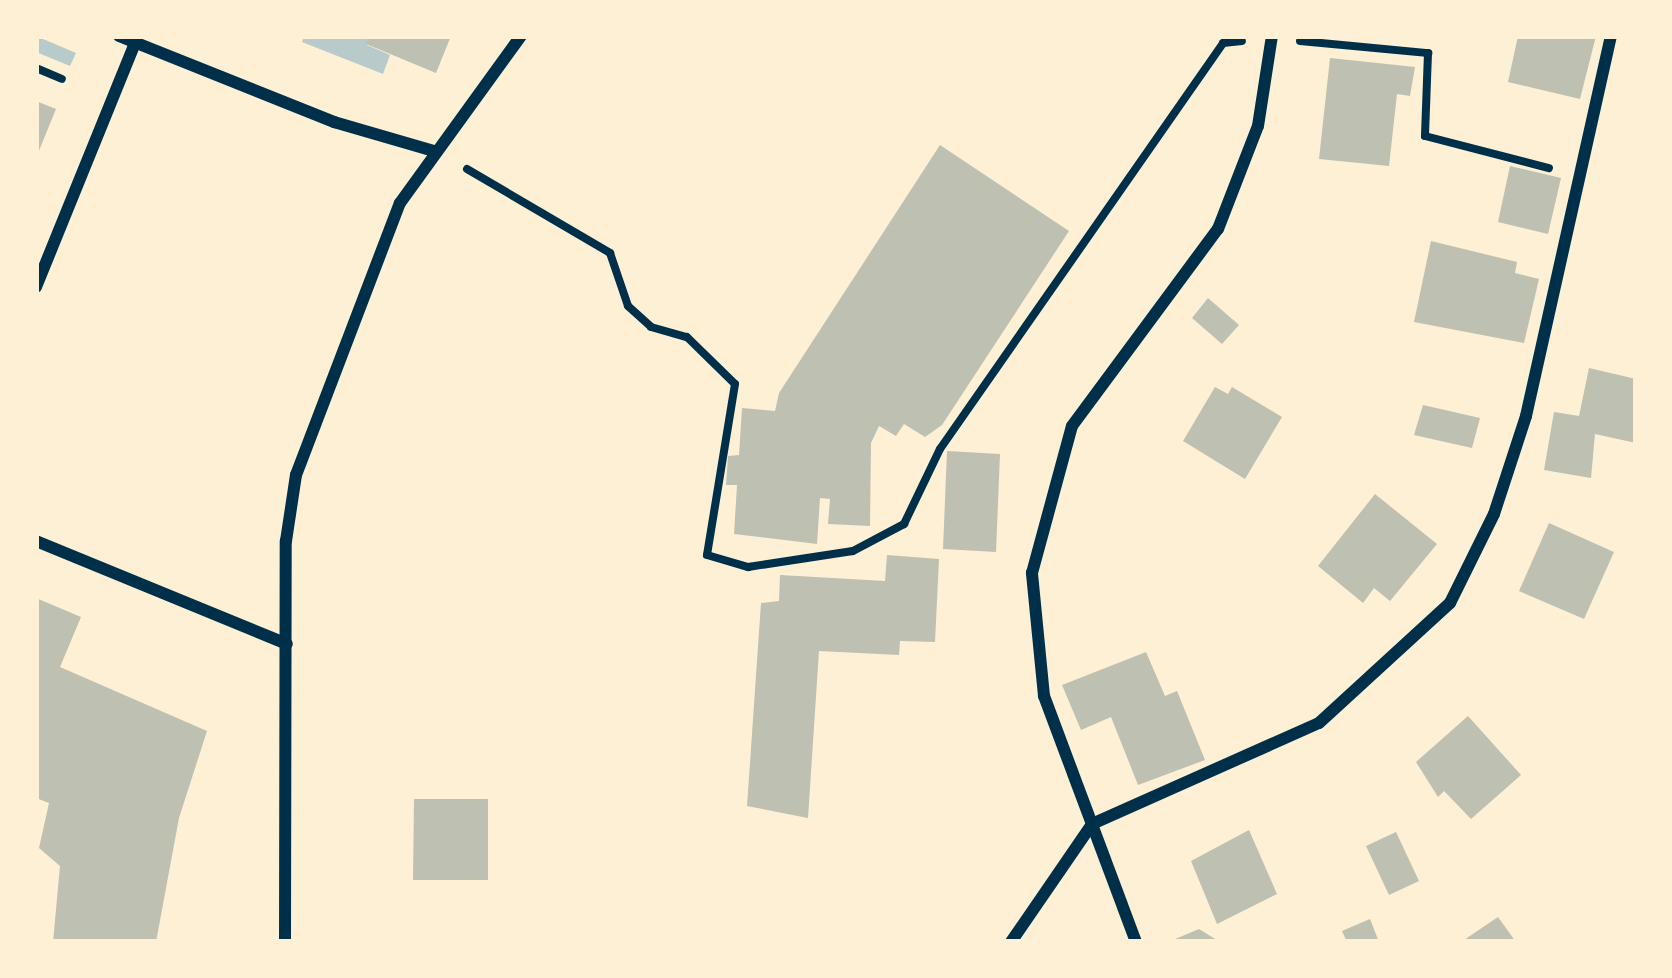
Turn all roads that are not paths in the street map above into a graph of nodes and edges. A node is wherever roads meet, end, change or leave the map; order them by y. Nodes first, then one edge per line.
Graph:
1 (119, 36) edge
2 (521, 36) edge
3 (1611, 36) edge
4 (1272, 37) edge
5 (135, 43) junction
6 (434, 151) junction
7 (36, 287) edge
8 (36, 541) edge
9 (287, 644) junction
10 (1091, 824) junction
11 (285, 942) edge
12 (1011, 942) edge
13 (1136, 942) edge

1 - 5 street
2 - 6 street
3 - 10 street
4 - 10 street
5 - 6 street
5 - 7 street
6 - 9 street
8 - 9 street
9 - 11 street
10 - 12 street
10 - 13 street

